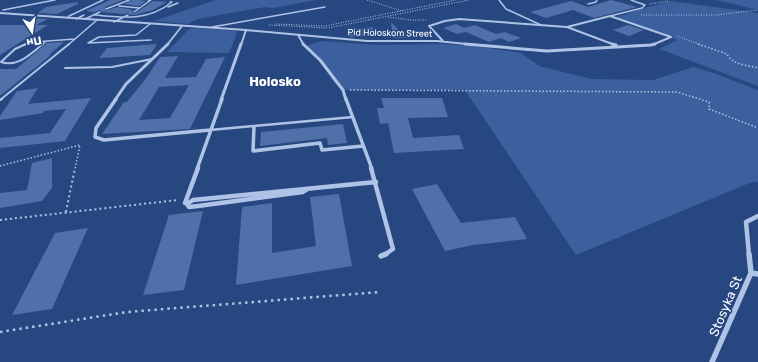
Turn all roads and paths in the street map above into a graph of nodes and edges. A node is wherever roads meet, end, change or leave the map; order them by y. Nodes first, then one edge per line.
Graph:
1 (55, 0) edge
2 (103, 0) edge
3 (129, 0) edge
4 (148, 0) edge
5 (367, 0) edge
6 (456, 0) edge
7 (469, 0) edge
8 (499, 0) edge
9 (597, 0) edge
10 (631, 0) edge
11 (667, 0) edge
12 (170, 2) dead end
13 (178, 4) dead end
14 (588, 4) dead end
15 (117, 5) junction
16 (645, 5) junction
17 (325, 6) dead end
18 (139, 8) junction
19 (106, 9) dead end
20 (162, 9) junction
21 (758, 10) edge
22 (1, 11) edge
23 (403, 11) junction
24 (100, 12) dead end
25 (134, 12) dead end
26 (84, 15) dead end
27 (95, 15) junction
28 (128, 15) dead end
29 (610, 16) junction
30 (123, 17) junction
31 (385, 17) junction
32 (68, 18) junction
33 (641, 18) dead end
34 (76, 19) junction
35 (85, 19) junction
36 (97, 20) junction
37 (428, 20) dead end
38 (114, 22) junction
39 (150, 24) junction
40 (273, 24) junction
41 (267, 25) dead end
42 (541, 25) junction
43 (182, 26) junction
44 (567, 27) junction
45 (211, 28) junction
46 (246, 30) junction
47 (298, 35) junction
48 (675, 35) dead end
49 (671, 37) junction
50 (75, 39) junction
51 (151, 40) dead end
52 (443, 41) junction
53 (45, 42) junction
54 (692, 42) junction
55 (618, 46) junction
56 (152, 59) junction
57 (66, 68) dead end
58 (758, 68) edge
59 (343, 90) junction
60 (0, 100) edge
61 (353, 117) junction
62 (254, 127) junction
63 (758, 128) edge
64 (210, 130) junction
65 (363, 146) junction
66 (0, 166) edge
67 (376, 182) junction
68 (306, 190) junction
69 (187, 201) junction
70 (66, 213) junction
71 (758, 216) edge
72 (0, 220) edge
73 (381, 256) dead end
74 (751, 273) junction
75 (758, 274) edge
76 (380, 292) dead end
77 (0, 332) edge
78 (712, 362) edge

1 - 22 lane
2 - 32 lane
3 - 15 lane
4 - 18 lane
5 - 23 path
6 - 23 path
7 - 31 path
8 - 42 lane
9 - 14 lane
10 - 16 lane
11 - 16 path
12 - 20 lane
13 - 20 lane
15 - 18 lane
15 - 19 lane
16 - 29 lane
17 - 45 lane
18 - 25 lane
20 - 30 lane
21 - 33 path
22 - 32 street, Pid Holoskom Street
23 - 40 path
24 - 27 lane
26 - 34 lane
27 - 30 lane
27 - 35 lane
28 - 30 lane
29 - 44 street
29 - 49 street
30 - 38 lane
31 - 37 path
31 - 40 path
32 - 34 street, Pid Holoskom Street
34 - 35 street, Pid Holoskom Street
35 - 36 street, Pid Holoskom Street
36 - 38 street, Pid Holoskom Street
36 - 50 lane
38 - 39 street, Pid Holoskom Street
39 - 43 street, Pid Holoskom Street
39 - 51 lane
40 - 41 path
42 - 44 street
42 - 52 street
43 - 45 street, Pid Holoskom Street
43 - 56 street
44 - 55 street
45 - 46 street, Pid Holoskom Street
46 - 47 street, Pid Holoskom Street
46 - 64 street
47 - 52 street, Pid Holoskom Street
47 - 59 street
48 - 54 path
49 - 54 path
49 - 55 street, Pid Holoskom Street
50 - 53 lane
50 - 60 lane
52 - 55 street, Pid Holoskom Street
53 - 53 lane
54 - 58 path
56 - 57 lane
56 - 64 street
59 - 61 street
59 - 63 path
61 - 62 lane
61 - 65 street
62 - 64 lane
62 - 65 street
64 - 69 street
65 - 67 street
66 - 70 path
67 - 68 street
67 - 73 street
68 - 69 street
68 - 69 street
69 - 70 path
70 - 72 path
71 - 74 street, Stosyka St
74 - 75 street
74 - 78 street, Stosyka St
76 - 77 path

